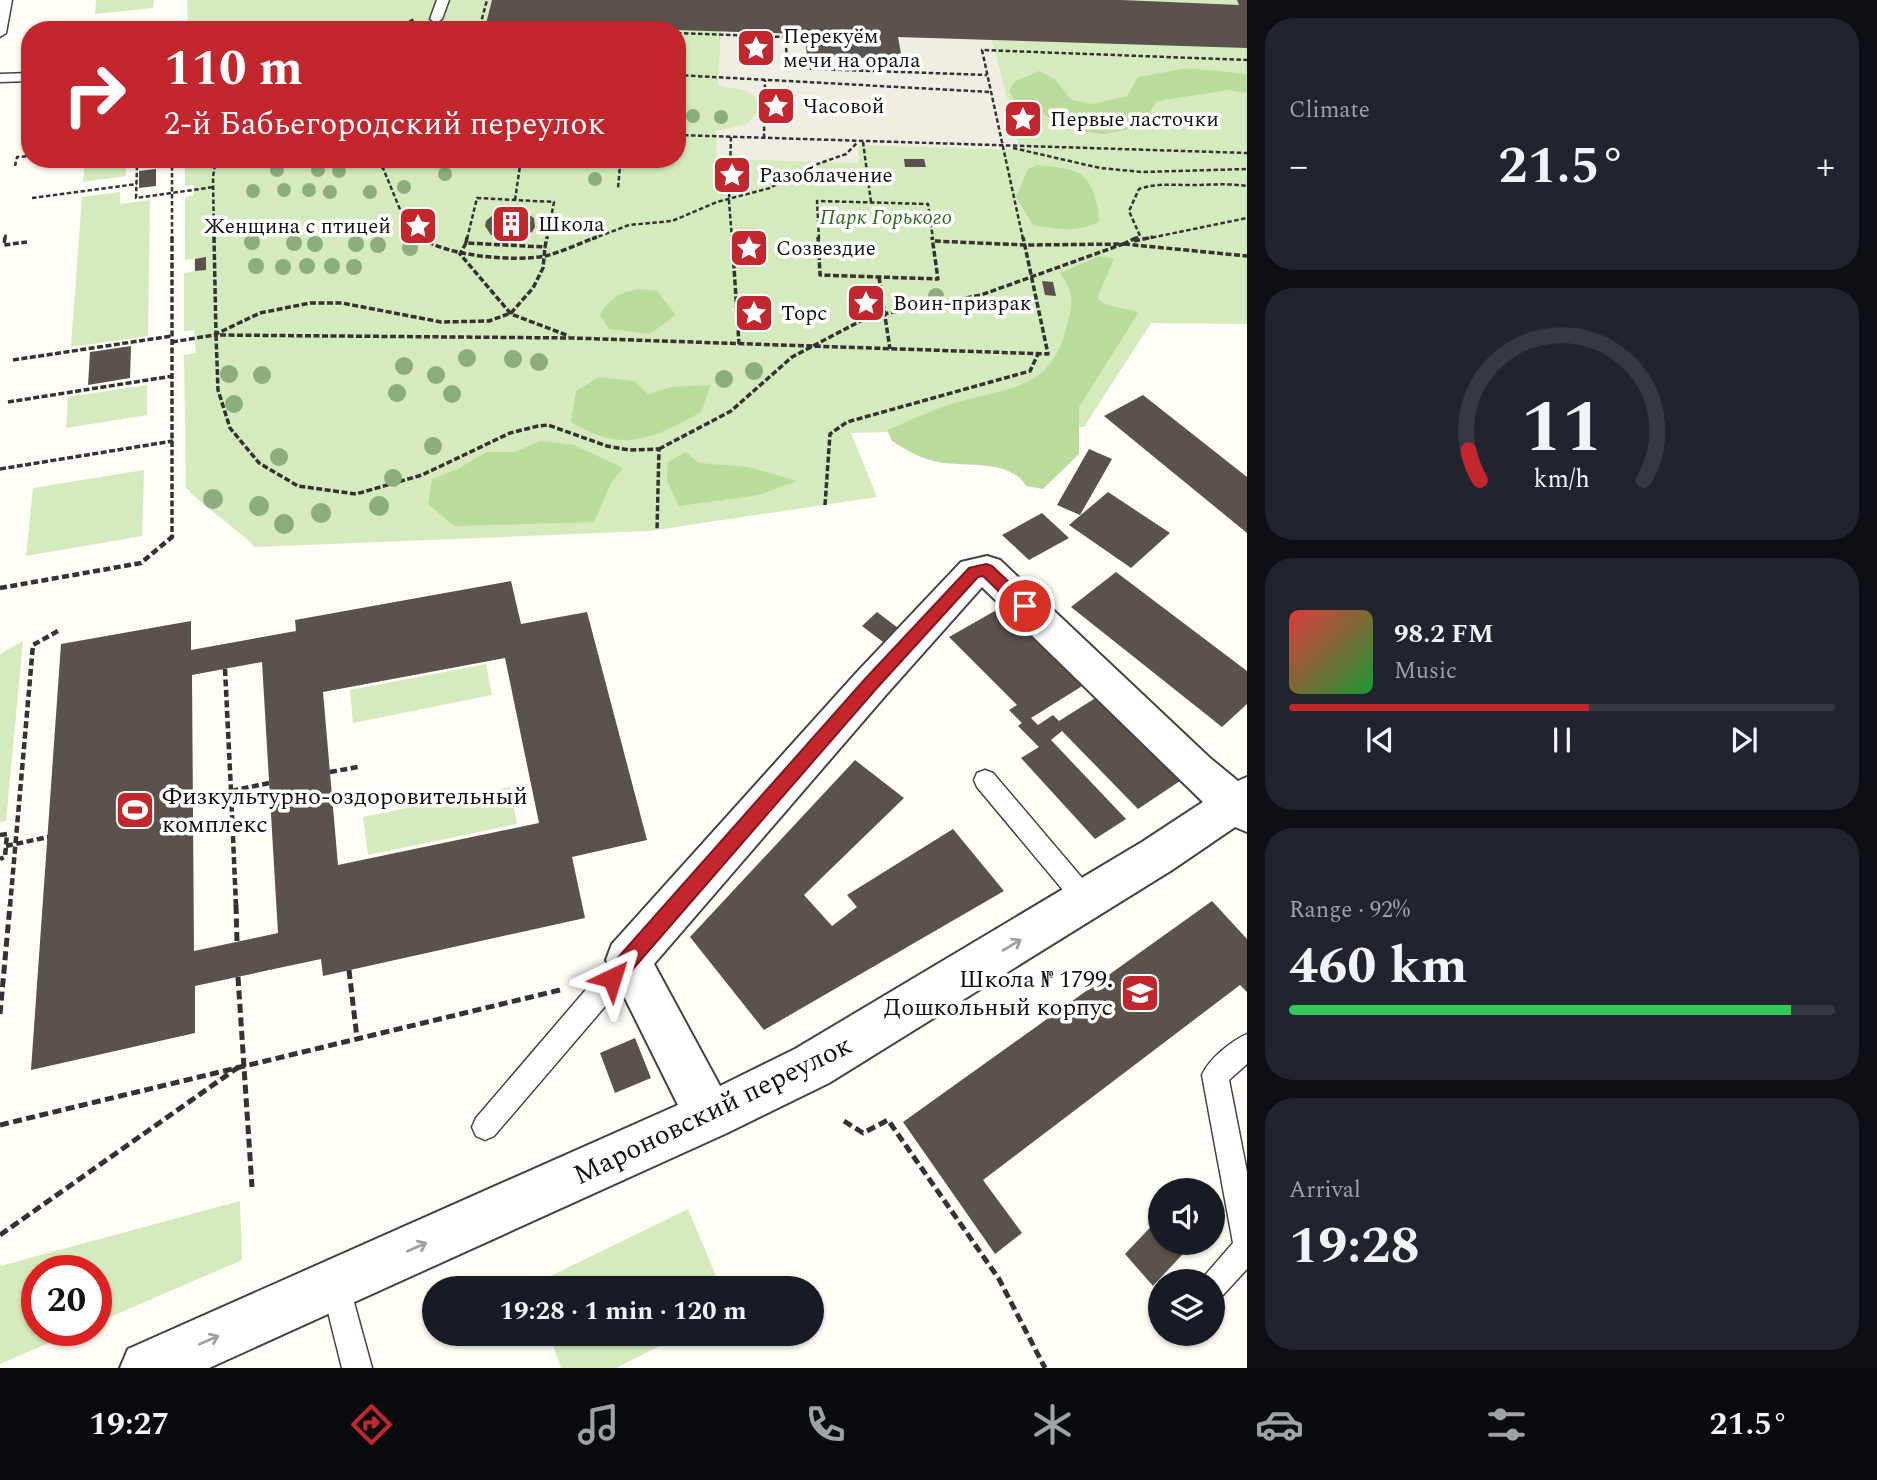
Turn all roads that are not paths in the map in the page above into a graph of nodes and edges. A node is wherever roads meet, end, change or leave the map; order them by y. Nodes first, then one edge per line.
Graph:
1 (6, 0) edge
2 (443, 0) edge
3 (436, 19) dead end
4 (0, 33) edge
5 (21, 77) edge
6 (0, 78) edge
7 (985, 780) dead end
8 (1244, 804) edge
9 (1086, 900) junction
10 (620, 969) junction
11 (1247, 1047) edge
12 (710, 1116) junction
13 (485, 1126) dead end
14 (1247, 1246) edge
15 (1225, 1271) edge
16 (335, 1284) junction
17 (147, 1368) edge
18 (357, 1368) edge

1 - 4 lane
2 - 3 lane
5 - 6 lane
7 - 9 lane
8 - 9 street, Мароновский переулок
8 - 10 street
12 -> 9 street, Мароновский переулок
10 - 12 street
10 - 13 lane
11 - 14 lane
16 -> 12 street, Мароновский переулок
14 - 15 lane
17 -> 16 street, Мароновский переулок
16 - 18 lane

